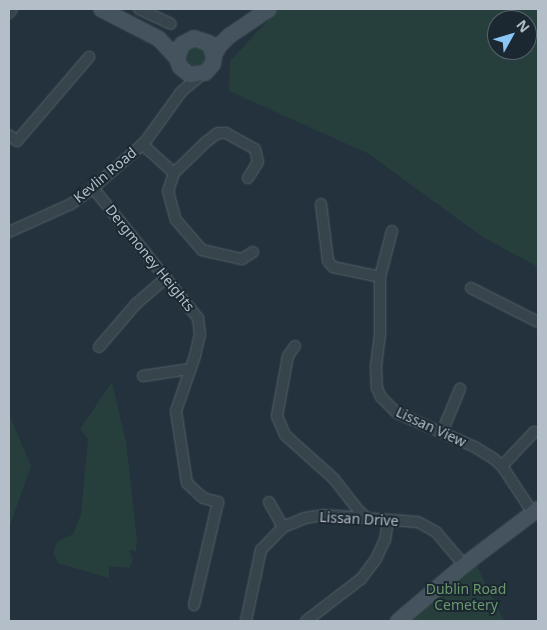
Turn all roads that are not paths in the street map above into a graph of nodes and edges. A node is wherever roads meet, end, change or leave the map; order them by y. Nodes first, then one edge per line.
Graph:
1 (12, 9) edge
2 (101, 9) edge
3 (139, 9) edge
4 (269, 9) edge
5 (9, 13) edge
6 (171, 24) dead end
7 (229, 36) junction
8 (159, 39) junction
9 (204, 40) junction
10 (185, 41) junction
11 (214, 55) junction
12 (89, 57) dead end
13 (177, 58) junction
14 (184, 72) junction
15 (200, 76) junction
16 (181, 92) junction
17 (9, 135) edge
18 (142, 144) junction
19 (174, 173) junction
20 (248, 178) dead end
21 (94, 188) junction
22 (321, 204) dead end
23 (392, 231) dead end
24 (9, 232) edge
25 (253, 252) dead end
26 (380, 277) junction
27 (166, 278) junction
28 (471, 288) dead end
29 (538, 322) edge
30 (99, 346) dead end
31 (295, 346) dead end
32 (190, 369) junction
33 (143, 376) dead end
34 (460, 389) dead end
35 (442, 432) junction
36 (534, 432) dead end
37 (502, 466) junction
38 (269, 502) dead end
39 (536, 511) edge
40 (366, 518) junction
41 (388, 520) junction
42 (283, 527) junction
43 (464, 565) junction
44 (194, 605) dead end
45 (246, 621) edge
46 (306, 621) edge
47 (398, 621) edge

1 - 5 street
2 - 8 street
3 - 6 street
4 - 7 street
7 - 9 street
7 - 11 street
8 - 10 street
8 - 13 street
9 - 10 street
9 - 11 street
10 - 13 street
11 - 15 street
12 - 17 street
13 - 14 street
14 - 15 street
14 - 16 street, Kevlin Road
15 - 16 street, Kevlin Road
16 - 18 street, Kevlin Road
18 - 19 street
18 - 21 street, Kevlin Road
19 - 20 street
19 - 25 street
21 - 24 street, Kevlin Road
21 - 27 street, Dergmoney Heights
22 - 26 street
23 - 26 street, Lissan View
26 - 35 street, Lissan View
27 - 30 street
27 - 32 street, Dergmoney Heights
28 - 29 street
31 - 40 street
32 - 33 street
32 - 44 street, Dergmoney Heights
34 - 35 street
35 - 37 street, Lissan View
36 - 37 street
37 - 39 street, Lissan View
38 - 42 street
39 - 43 street
40 - 41 street, Lissan Drive
40 - 42 street, Lissan Drive
41 - 43 street, Lissan Drive
41 - 46 street
42 - 45 street, Lissan Drive
43 - 47 street

